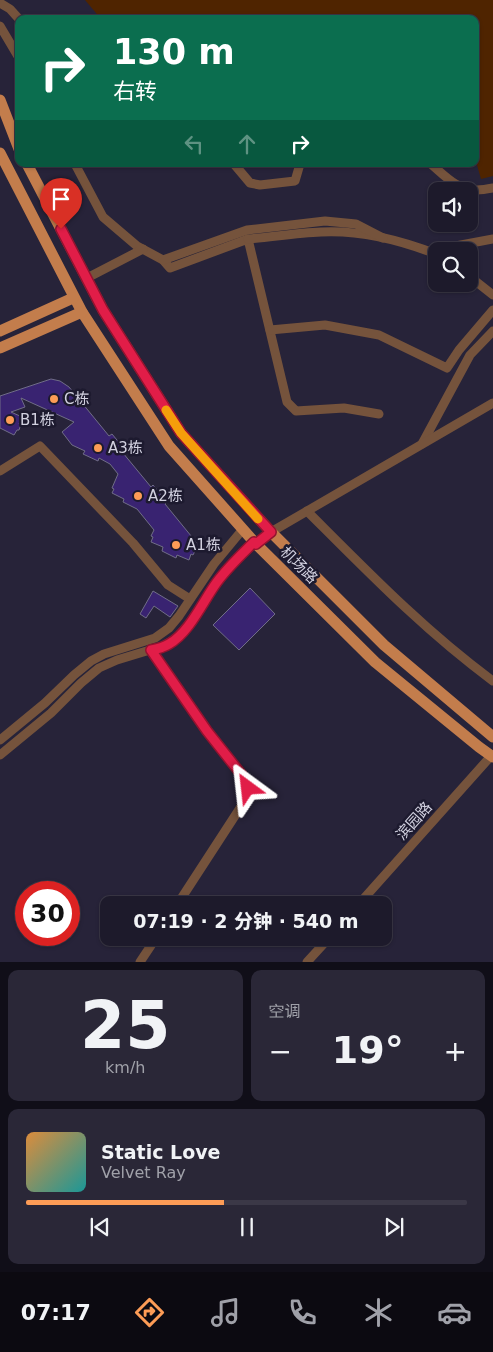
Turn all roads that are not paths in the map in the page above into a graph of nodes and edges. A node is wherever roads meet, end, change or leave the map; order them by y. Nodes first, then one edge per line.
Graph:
1 (0, 3) edge
2 (15, 15) edge
3 (0, 26) edge
4 (15, 51) edge
5 (0, 100) edge
6 (15, 139) edge
7 (0, 153) edge
8 (29, 167) edge
9 (77, 167) edge
10 (237, 167) edge
11 (299, 167) edge
12 (434, 167) edge
13 (493, 188) edge
14 (383, 238) junction
15 (248, 239) junction
16 (493, 239) edge
17 (478, 242) edge
18 (143, 249) junction
19 (428, 250) edge
20 (163, 260) junction
21 (87, 278) junction
22 (478, 283) edge
23 (493, 295) edge
24 (74, 298) junction
25 (493, 310) edge
26 (43, 312) junction
27 (82, 312) junction
28 (50, 326) junction
29 (0, 330) edge
30 (270, 330) junction
31 (493, 330) edge
32 (0, 348) edge
33 (493, 403) edge
34 (379, 414) dead end
35 (421, 445) junction
36 (0, 471) edge
37 (307, 511) junction
38 (243, 529) junction
39 (271, 532) junction
40 (255, 543) junction
41 (190, 599) junction
42 (151, 650) junction
43 (493, 681) edge
44 (493, 737) edge
45 (0, 740) edge
46 (0, 755) edge
47 (492, 757) edge
48 (183, 896) edge
49 (366, 896) edge
50 (151, 946) edge
51 (322, 946) edge
52 (140, 962) edge
53 (307, 962) edge

1 - 2 street
3 - 4 street
5 - 6 main road
7 - 24 main road, 机场路
8 - 21 main road, 机场路
9 - 18 street
10 - 11 street
12 - 13 street
14 - 15 street
14 - 19 street
14 - 20 street
15 - 20 street
15 - 30 street
16 - 17 street
18 - 20 street
18 - 21 street
21 - 39 main road, 机场路
22 - 23 street
24 - 26 main road
24 - 27 main road, 机场路
25 - 30 street
26 - 28 main road
26 - 29 main road
27 - 28 main road
27 - 38 main road, 机场路
28 - 32 main road
30 - 34 street
31 - 35 street
33 - 35 street
35 - 37 street
36 - 41 street
37 - 39 street
37 - 43 street
38 - 40 main road, 机场路
38 - 41 street
39 - 40 street
39 - 44 main road, 机场路
40 - 42 street
40 - 47 main road, 机场路
41 - 45 street
42 - 46 street
42 - 48 street
47 - 49 street, 滨园路
50 - 52 street
51 - 53 street

